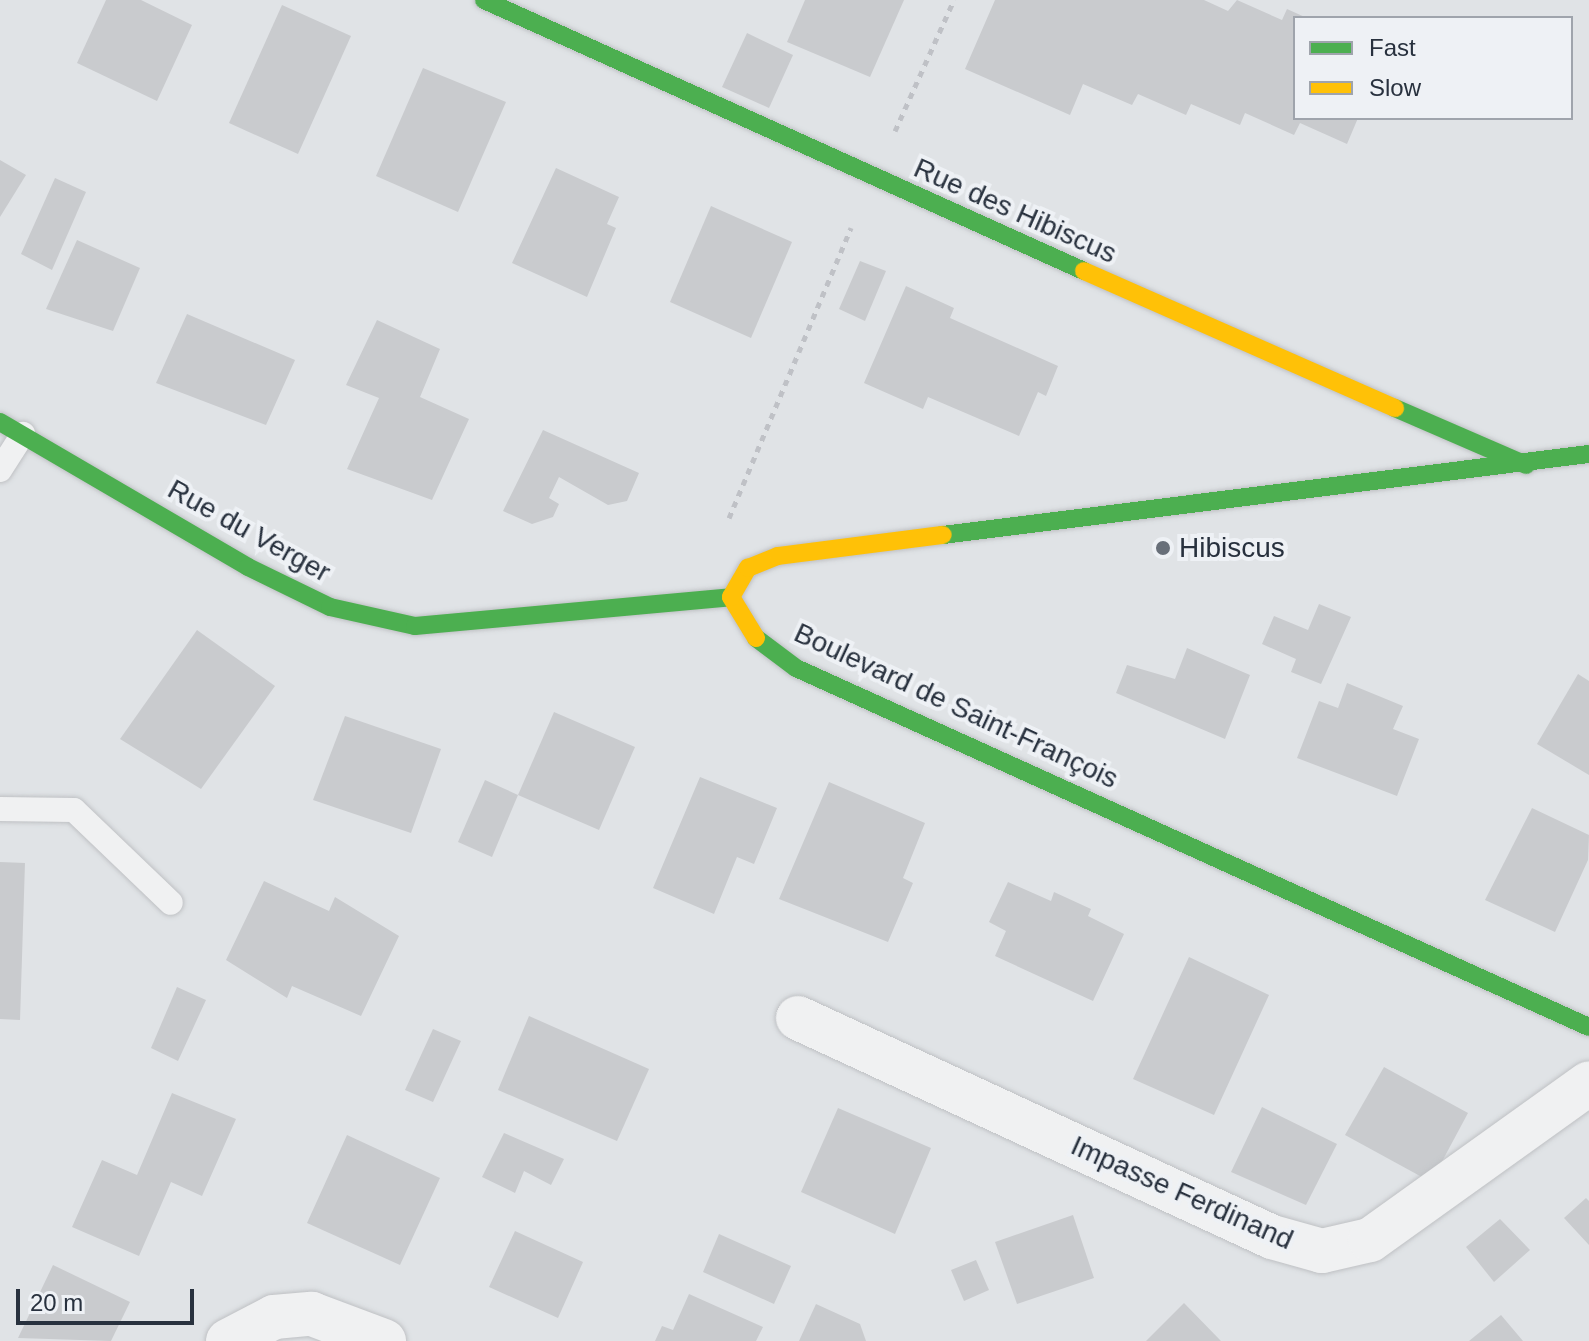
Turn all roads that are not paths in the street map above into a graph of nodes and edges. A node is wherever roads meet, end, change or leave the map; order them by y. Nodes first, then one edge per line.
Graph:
1 (484, 0) edge
2 (0, 422) edge
3 (23, 434) junction
4 (1589, 454) edge
5 (1528, 466) junction
6 (0, 470) edge
7 (731, 597) junction
8 (0, 809) edge
9 (171, 903) dead end
10 (798, 1018) dead end
11 (1589, 1027) edge
12 (1589, 1083) edge
13 (228, 1341) edge
14 (384, 1341) edge

1 - 5 street, Rue des Hibiscus
2 - 3 street, Rue du Verger
3 - 6 lane
3 - 7 street, Rue du Verger
4 - 5 street
5 - 7 street
7 - 11 street, Boulevard de Saint-François
8 - 9 lane
10 - 12 street, Impasse Ferdinand
13 - 14 street

